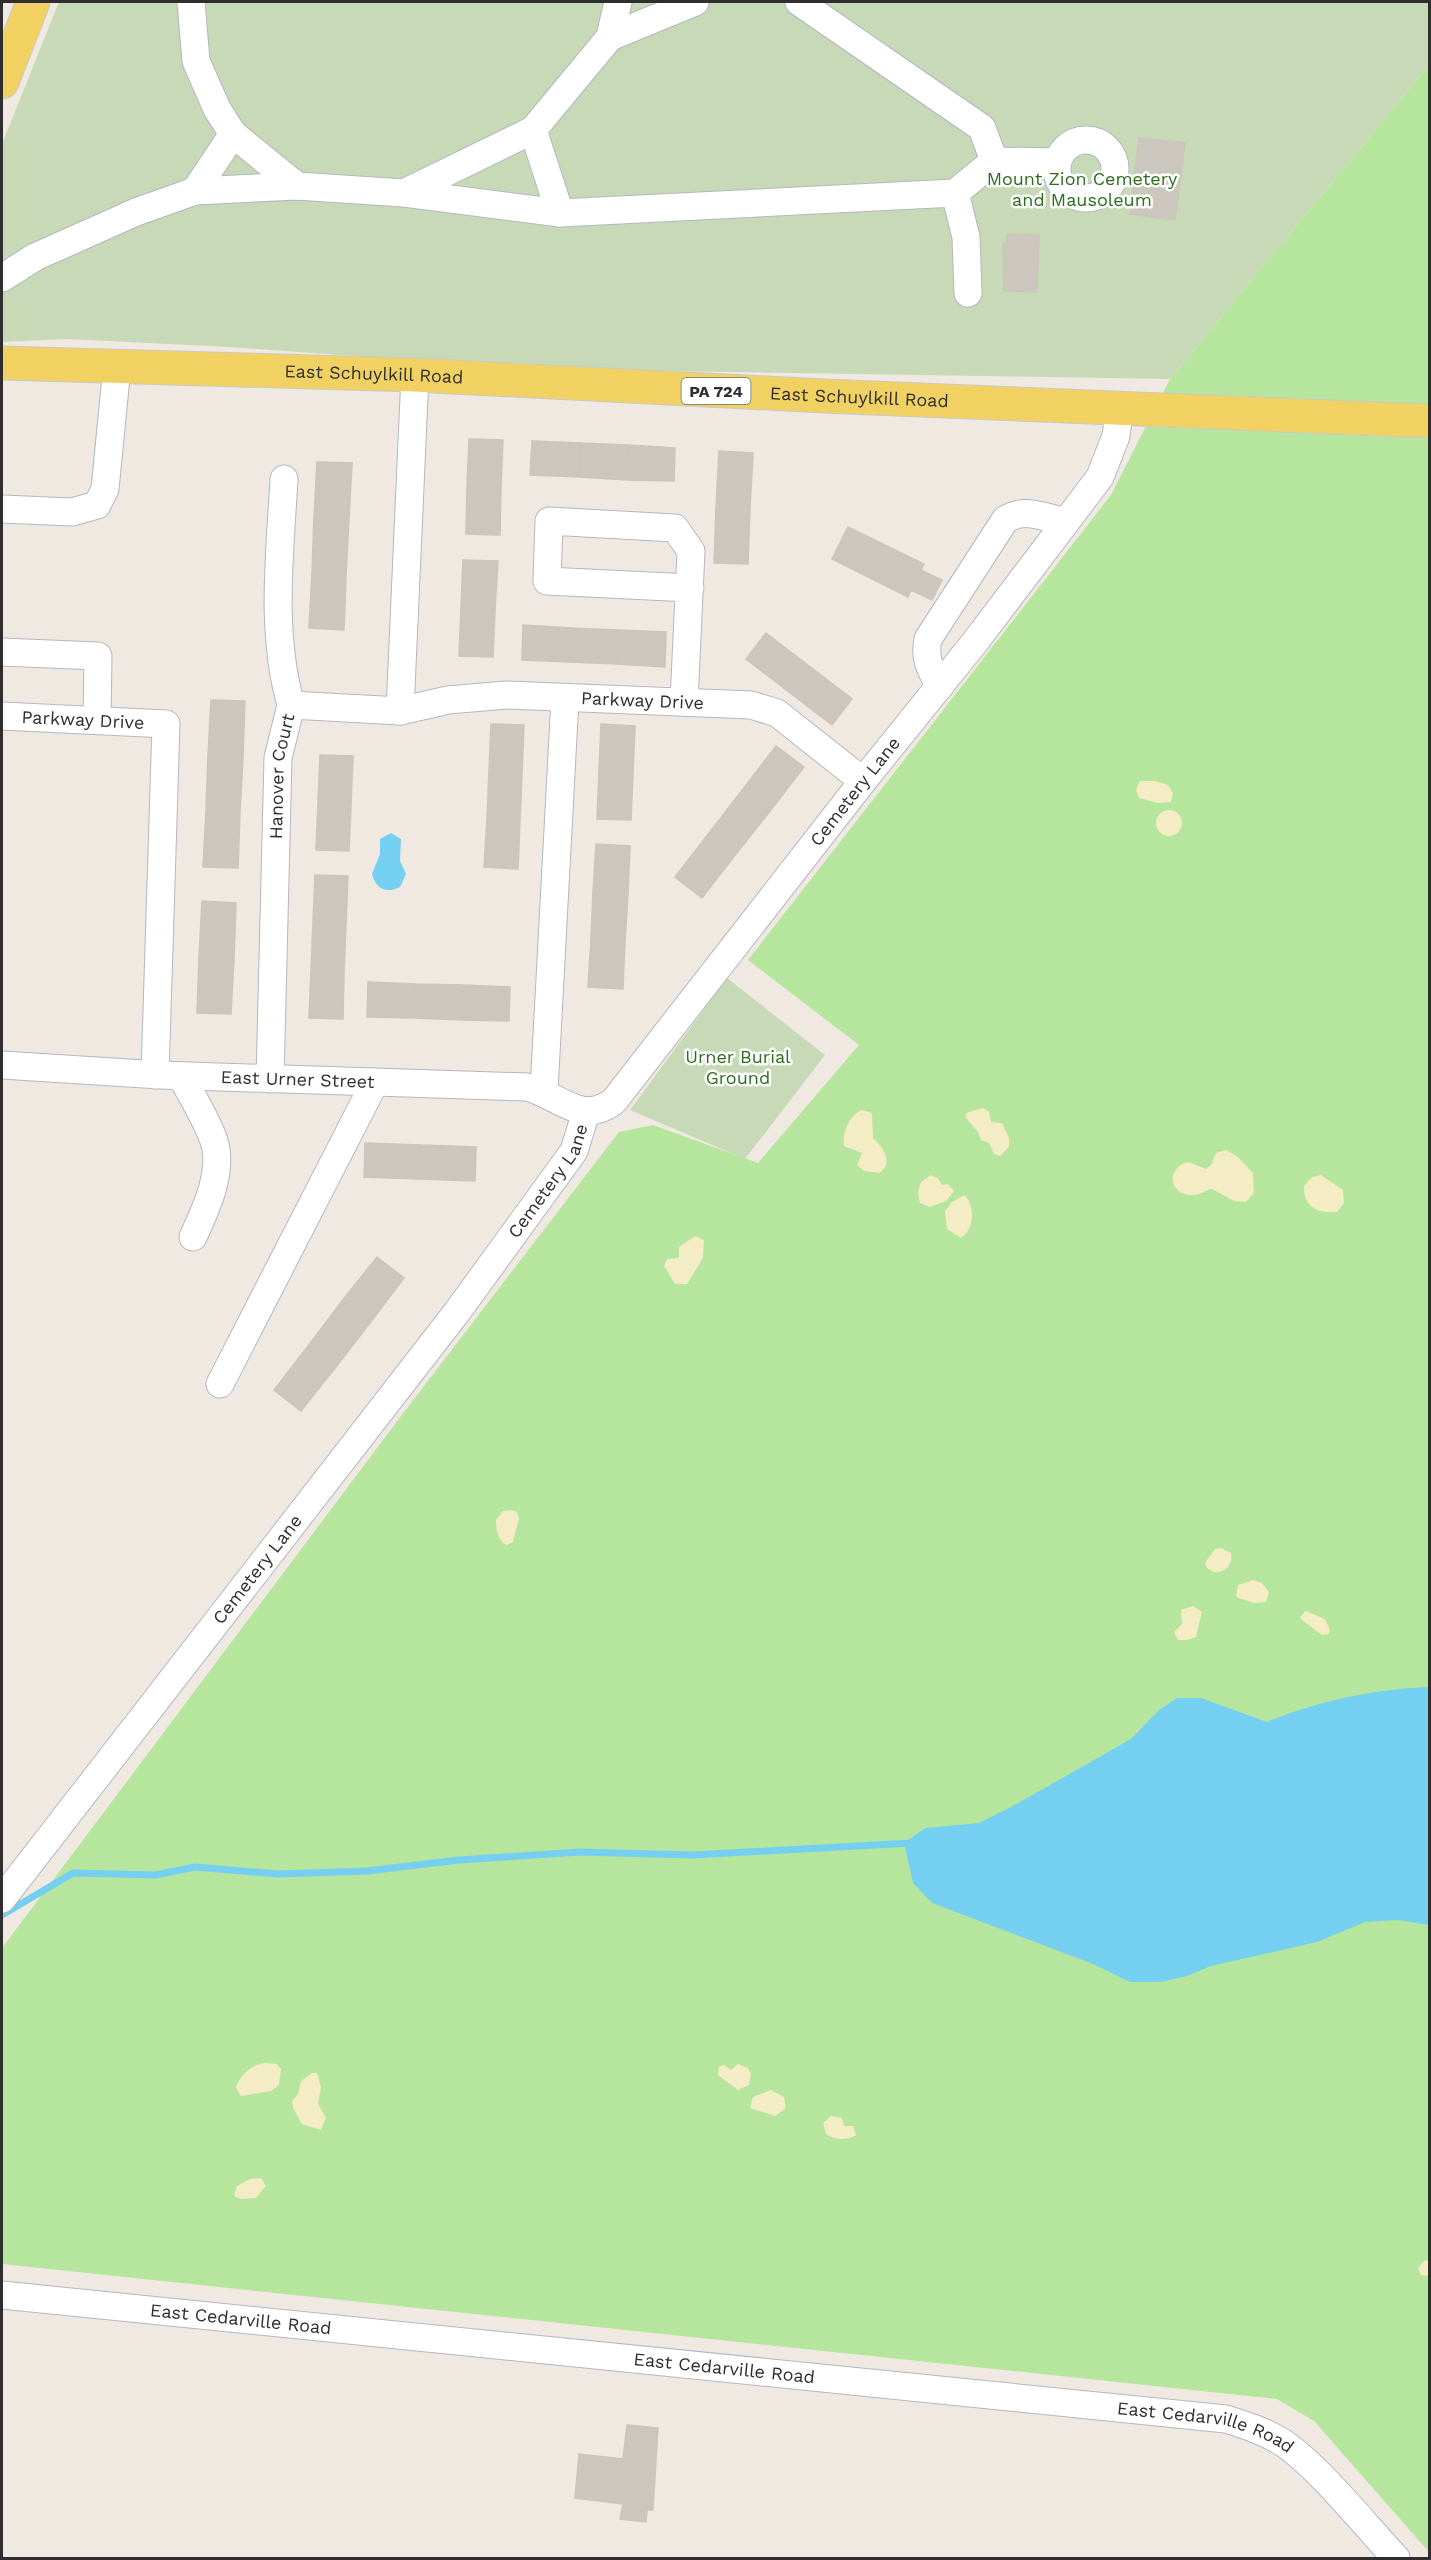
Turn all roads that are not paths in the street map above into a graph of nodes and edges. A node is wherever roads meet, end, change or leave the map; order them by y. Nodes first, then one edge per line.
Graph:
1 (33, 2) edge
2 (191, 2) edge
3 (618, 2) edge
4 (695, 2) edge
5 (799, 2) edge
6 (610, 37) junction
7 (2, 82) edge
8 (533, 130) junction
9 (233, 134) junction
10 (994, 161) junction
11 (1058, 162) dead end
12 (297, 186) junction
13 (195, 191) junction
14 (404, 193) junction
15 (955, 193) junction
16 (560, 213) junction
17 (2, 278) edge
18 (968, 293) dead end
19 (2, 363) edge
20 (117, 367) junction
21 (416, 375) junction
22 (1120, 406) junction
23 (1430, 421) edge
24 (284, 479) dead end
25 (2, 509) edge
26 (1066, 522) junction
27 (690, 588) junction
28 (2, 652) edge
29 (940, 686) junction
30 (565, 699) junction
31 (684, 702) junction
32 (291, 705) junction
33 (400, 711) junction
34 (2, 716) edge
35 (97, 720) junction
36 (863, 781) junction
37 (2, 1065) edge
38 (168, 1076) junction
39 (270, 1079) junction
40 (375, 1082) junction
41 (544, 1091) junction
42 (586, 1112) junction
43 (193, 1237) dead end
44 (220, 1384) dead end
45 (2, 1899) edge
46 (2, 2295) edge
47 (1396, 2559) edge

1 - 7 main road
2 - 9 street
3 - 6 street
4 - 6 street
5 - 10 street
6 - 8 street
8 - 14 street
8 - 16 street
9 - 12 street
9 - 13 street
10 - 11 street
10 - 15 street
12 - 13 street
12 - 14 street
13 - 17 street
14 - 16 street
15 - 16 street
15 - 18 street
19 - 20 main road, East Schuylkill Road / PA 724
20 - 21 main road, East Schuylkill Road / PA 724
20 - 25 street
21 - 22 main road, East Schuylkill Road / PA 724
21 - 33 street
22 - 23 main road, East Schuylkill Road / PA 724
22 - 26 street, Cemetery Lane
24 - 32 street
26 - 29 street, Cemetery Lane
26 - 29 street
27 - 27 street
27 - 31 street
28 - 35 street
29 - 36 street, Cemetery Lane
30 - 31 street, Parkway Drive
30 - 33 street, Parkway Drive
30 - 41 street
31 - 36 street, Parkway Drive
32 - 33 street, Hanover Court
32 - 39 street, Hanover Court
34 - 35 street, Parkway Drive
35 - 38 street, Parkway Drive
36 - 42 street, Cemetery Lane
37 - 38 street, East Urner Street
38 - 39 street, East Urner Street
38 - 43 street
39 - 40 street, East Urner Street
40 - 41 street, East Urner Street
40 - 44 street
41 - 42 street, East Urner Street
42 - 45 street, Cemetery Lane
46 - 47 street, East Cedarville Road

